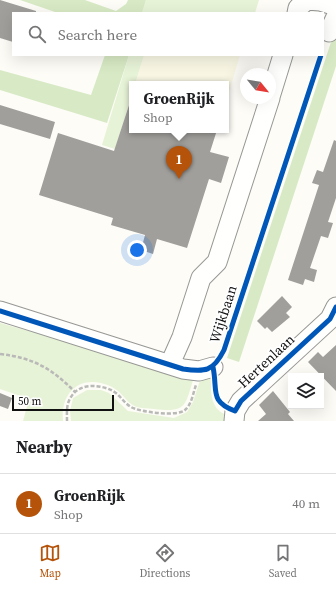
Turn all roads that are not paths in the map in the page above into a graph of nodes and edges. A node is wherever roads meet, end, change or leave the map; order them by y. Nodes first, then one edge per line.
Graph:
1 (328, 3) edge
2 (297, 12) edge
3 (283, 56) edge
4 (276, 78) edge
5 (268, 104) edge
6 (0, 311) edge
7 (335, 311) edge
8 (170, 364) junction
9 (206, 369) road end
10 (234, 421) edge

1 - 2 street
3 - 4 street
5 - 8 street
6 - 8 street
7 - 10 street, Hertenlaan
8 - 9 street

